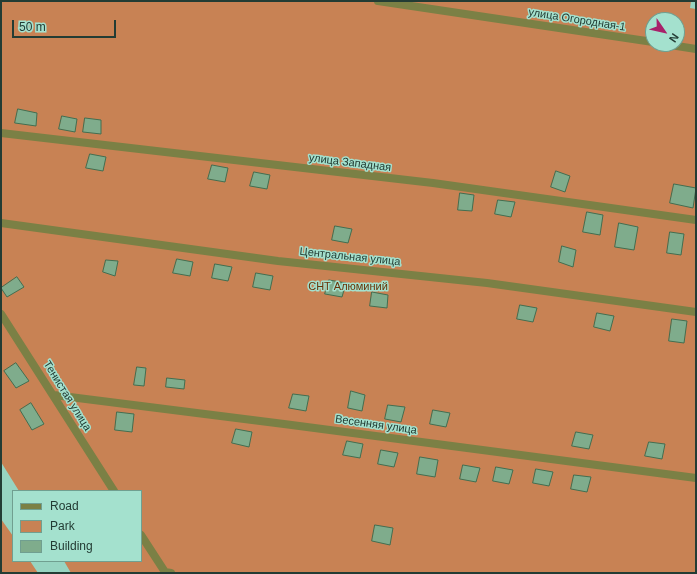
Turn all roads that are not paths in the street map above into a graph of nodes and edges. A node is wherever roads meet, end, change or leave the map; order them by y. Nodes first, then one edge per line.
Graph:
1 (378, 1) edge
2 (645, 41) edge
3 (685, 47) edge
4 (696, 49) edge
5 (1, 133) edge
6 (696, 220) edge
7 (1, 223) edge
8 (696, 312) edge
9 (1, 314) edge
10 (54, 395) junction
11 (696, 478) edge
12 (113, 490) edge
13 (142, 536) edge
14 (168, 573) edge

1 - 2 street, улица Огородная-1
3 - 4 street
5 - 6 street, улица Западная
7 - 8 street, Центральная улица
9 - 10 street, Тенистая улица
10 - 11 street, Весенняя улица
10 - 12 street, Тенистая улица
13 - 14 street

